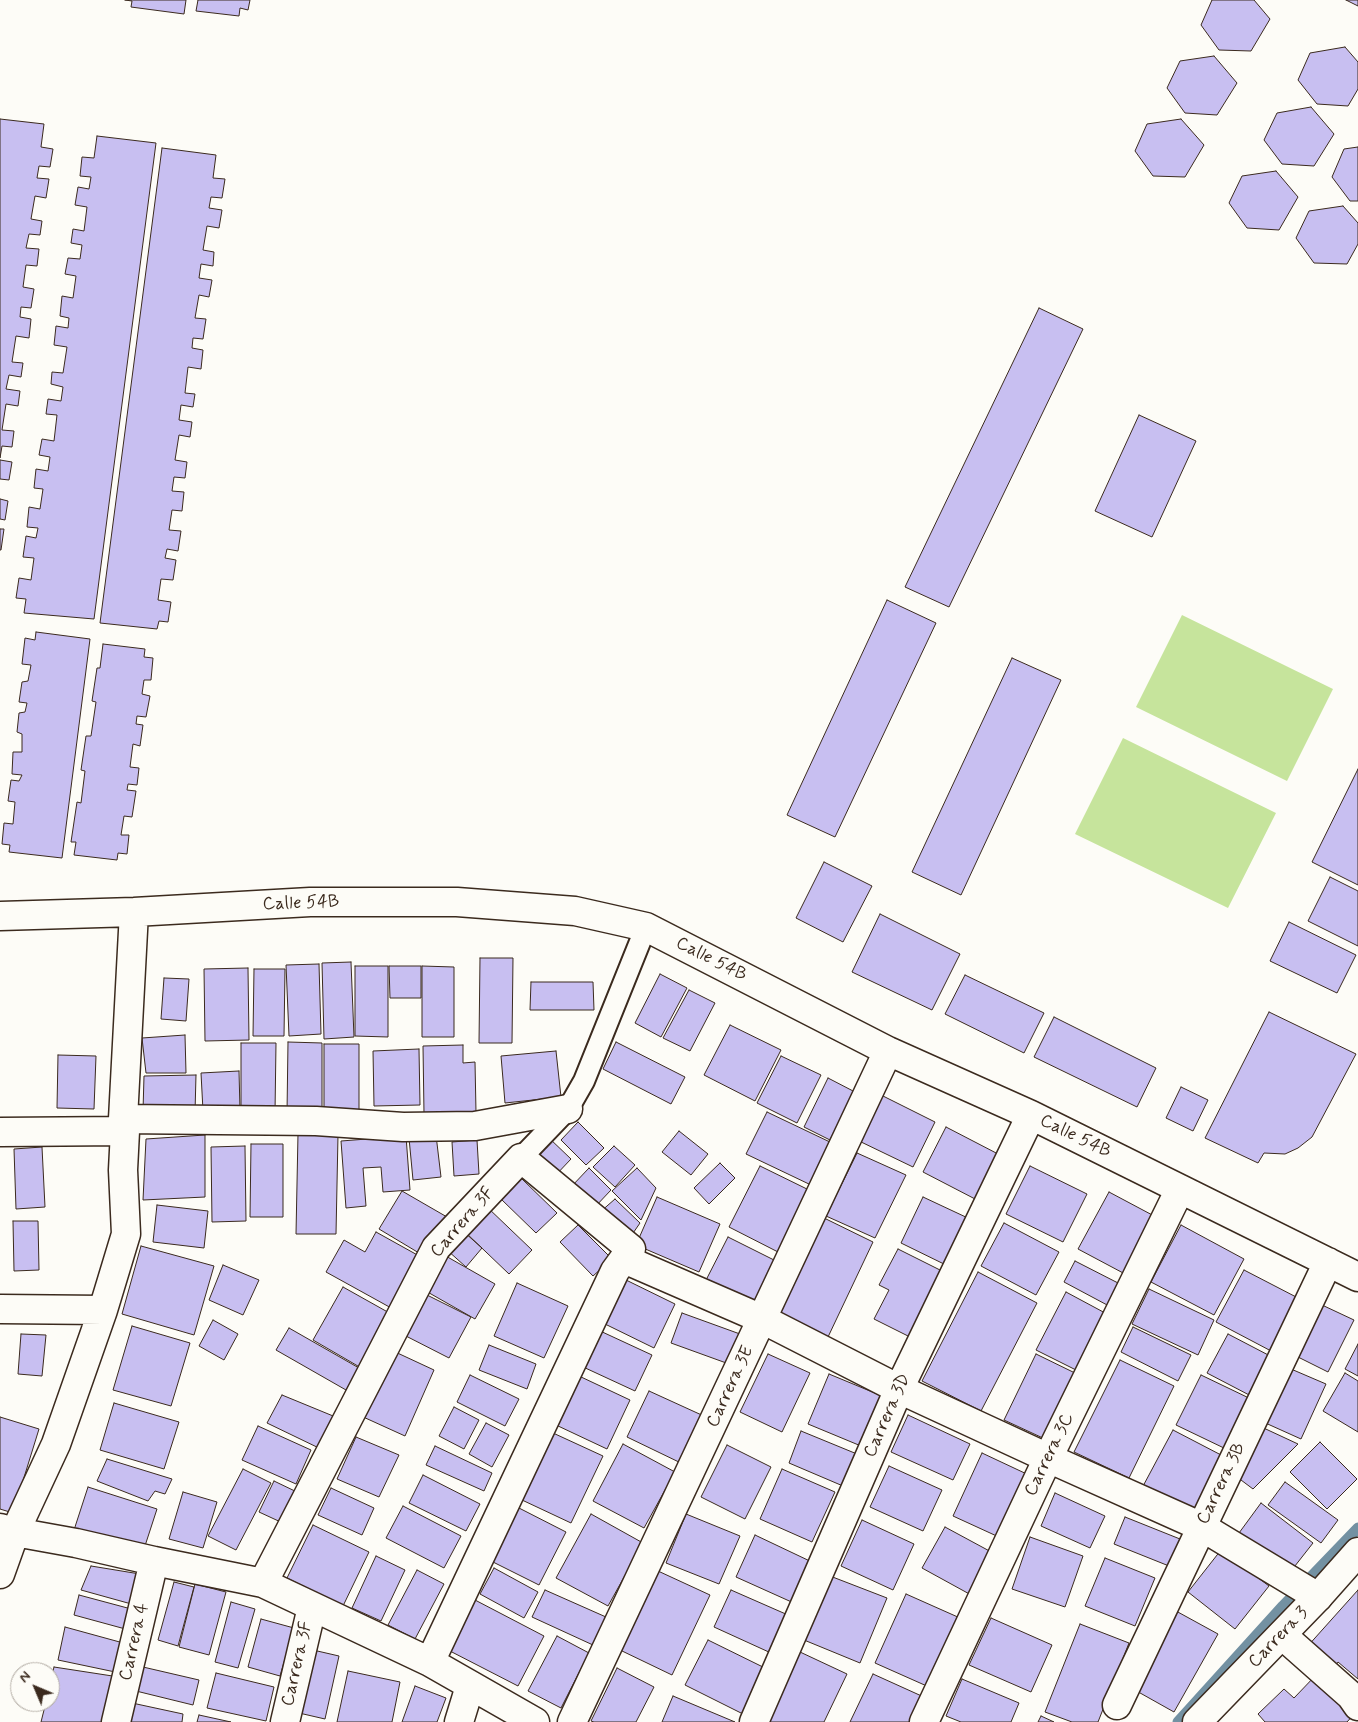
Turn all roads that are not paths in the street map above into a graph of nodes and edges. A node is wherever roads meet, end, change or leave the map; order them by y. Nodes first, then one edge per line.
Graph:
1 (134, 912) junction
2 (0, 916) edge
3 (646, 927) junction
4 (888, 1051) junction
5 (568, 1109) junction
6 (1031, 1115) junction
7 (124, 1125) junction
8 (0, 1132) edge
9 (521, 1158) junction
10 (1180, 1189) junction
11 (628, 1254) junction
12 (1328, 1262) junction
13 (1358, 1278) edge
14 (0, 1308) edge
15 (103, 1310) junction
16 (762, 1320) junction
17 (899, 1389) junction
18 (1048, 1458) junction
19 (1202, 1526) junction
20 (8, 1530) edge
21 (1358, 1552) edge
22 (154, 1561) junction
23 (0, 1574) edge
24 (264, 1583) junction
25 (1318, 1597) junction
26 (312, 1607) junction
27 (1282, 1635) junction
28 (430, 1662) junction
29 (470, 1686) junction
30 (1117, 1705) dead end
31 (1358, 1706) edge
32 (116, 1722) edge
33 (285, 1722) edge
34 (459, 1722) edge
35 (535, 1722) edge
36 (572, 1722) edge
37 (754, 1722) edge
38 (924, 1722) edge
39 (1197, 1722) edge

1 - 2 street, Calle 54B
1 - 3 street, Calle 54B
1 - 7 street
3 - 4 street, Calle 54B
3 - 5 lane, Carrera 3F
4 - 6 street, Calle 54B
4 - 16 street, Carrera 3E
5 - 7 street
5 - 9 lane, Carrera 3F
6 - 10 street, Calle 54B
6 - 17 street, Carrera 3D
7 - 8 street
7 - 15 street
9 - 11 street
9 - 24 street, Carrera 3F
10 - 12 street, Calle 54B
10 - 18 street, Carrera 3C
11 - 16 street
11 - 28 street
12 - 13 street, Calle 54B
12 - 19 street, Carrera 3B
14 - 15 street
15 - 20 street
16 - 17 street
16 - 36 street, Carrera 3E
17 - 18 street
17 - 37 street, Carrera 3D
18 - 19 street
18 - 38 street, Carrera 3C
19 - 25 street
19 - 30 street, Carrera 3B
20 - 22 street
20 - 23 street
21 - 25 street, Carrera 3
22 - 24 street
22 - 32 street, Carrera 4
24 - 26 street
25 - 27 street, Carrera 3
26 - 28 street
26 - 33 street, Carrera 3F
27 - 31 street
27 - 39 street, Carrera 3
28 - 29 street
29 - 34 street
29 - 35 street

